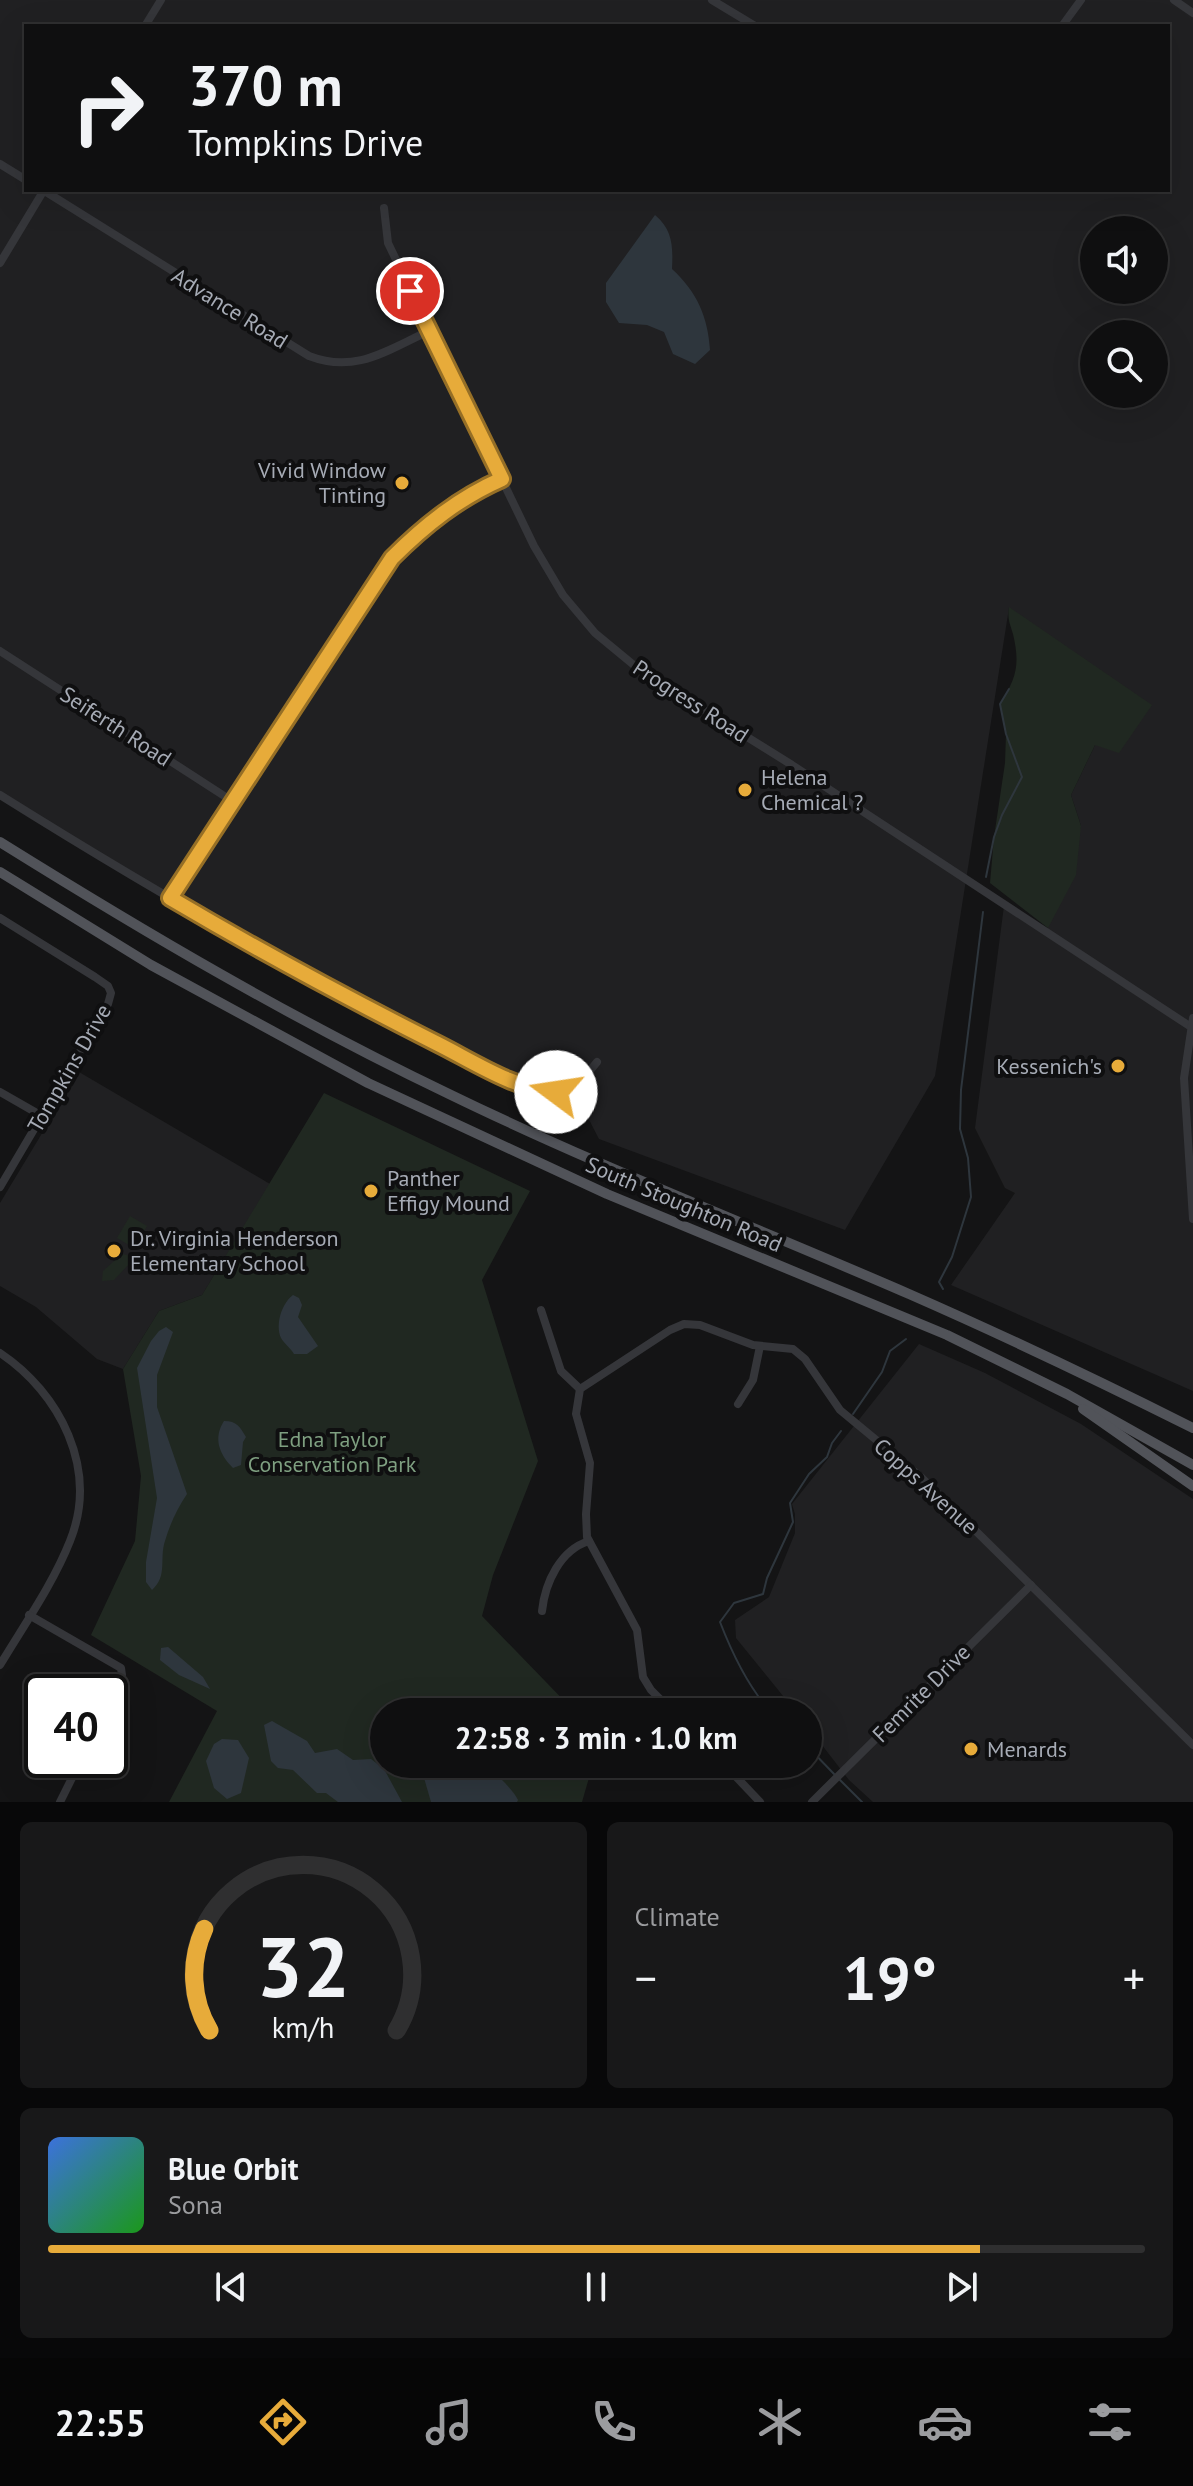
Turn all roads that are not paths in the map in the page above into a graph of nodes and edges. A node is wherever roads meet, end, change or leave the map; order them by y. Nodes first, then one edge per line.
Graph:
1 (161, 0) edge
2 (712, 0) edge
3 (1081, 0) edge
4 (1174, 0) edge
5 (1193, 13) edge
6 (146, 24) edge
7 (752, 24) edge
8 (1063, 24) edge
9 (0, 164) edge
10 (24, 179) edge
11 (43, 192) edge
12 (47, 192) edge
13 (384, 208) dead end
14 (0, 263) edge
15 (429, 331) junction
16 (502, 479) junction
17 (0, 651) edge
18 (0, 795) edge
19 (232, 801) junction
20 (0, 842) edge
21 (0, 872) edge
22 (170, 898) junction
23 (0, 918) edge
24 (1192, 1023) edge
25 (597, 1062) dead end
26 (0, 1092) edge
27 (42, 1116) junction
28 (0, 1187) edge
29 (1193, 1219) edge
30 (541, 1310) dead end
31 (760, 1346) junction
32 (0, 1353) edge
33 (580, 1389) junction
34 (1067, 1394) junction
35 (738, 1404) dead end
36 (1193, 1428) edge
37 (1193, 1465) edge
38 (1193, 1486) edge
39 (589, 1541) junction
40 (1031, 1585) junction
41 (542, 1611) dead end
42 (29, 1615) junction
43 (0, 1665) edge
44 (122, 1674) edge
45 (659, 1698) edge
46 (1193, 1745) edge
47 (72, 1778) edge
48 (737, 1778) edge
49 (60, 1802) edge
50 (760, 1802) edge
51 (812, 1802) edge

1 - 6 street
2 - 7 street
3 - 8 street
4 - 5 street
9 - 10 street
11 - 14 street
12 - 15 street, Advance Road
13 - 15 street, Progress Road
15 - 16 street, Progress Road
16 - 19 street
16 - 24 street, Progress Road
17 - 19 street, Seiferth Road
18 - 22 street
19 - 22 street
20 - 36 main road, South Stoughton Road
21 - 34 main road, South Stoughton Road
22 - 25 street
23 - 27 street, Tompkins Drive
24 - 29 street
26 - 27 street
27 - 28 street, Tompkins Drive
30 - 33 street
31 - 33 street, Copps Avenue
31 - 35 street
31 - 40 street, Copps Avenue
32 - 42 street
33 - 39 street
34 - 37 main road, South Stoughton Road
34 - 38 main road
39 - 41 street
39 - 45 street
40 - 46 street, Copps Avenue
40 - 51 street, Femrite Drive
42 - 43 street
42 - 44 street
47 - 49 street
48 - 50 street

